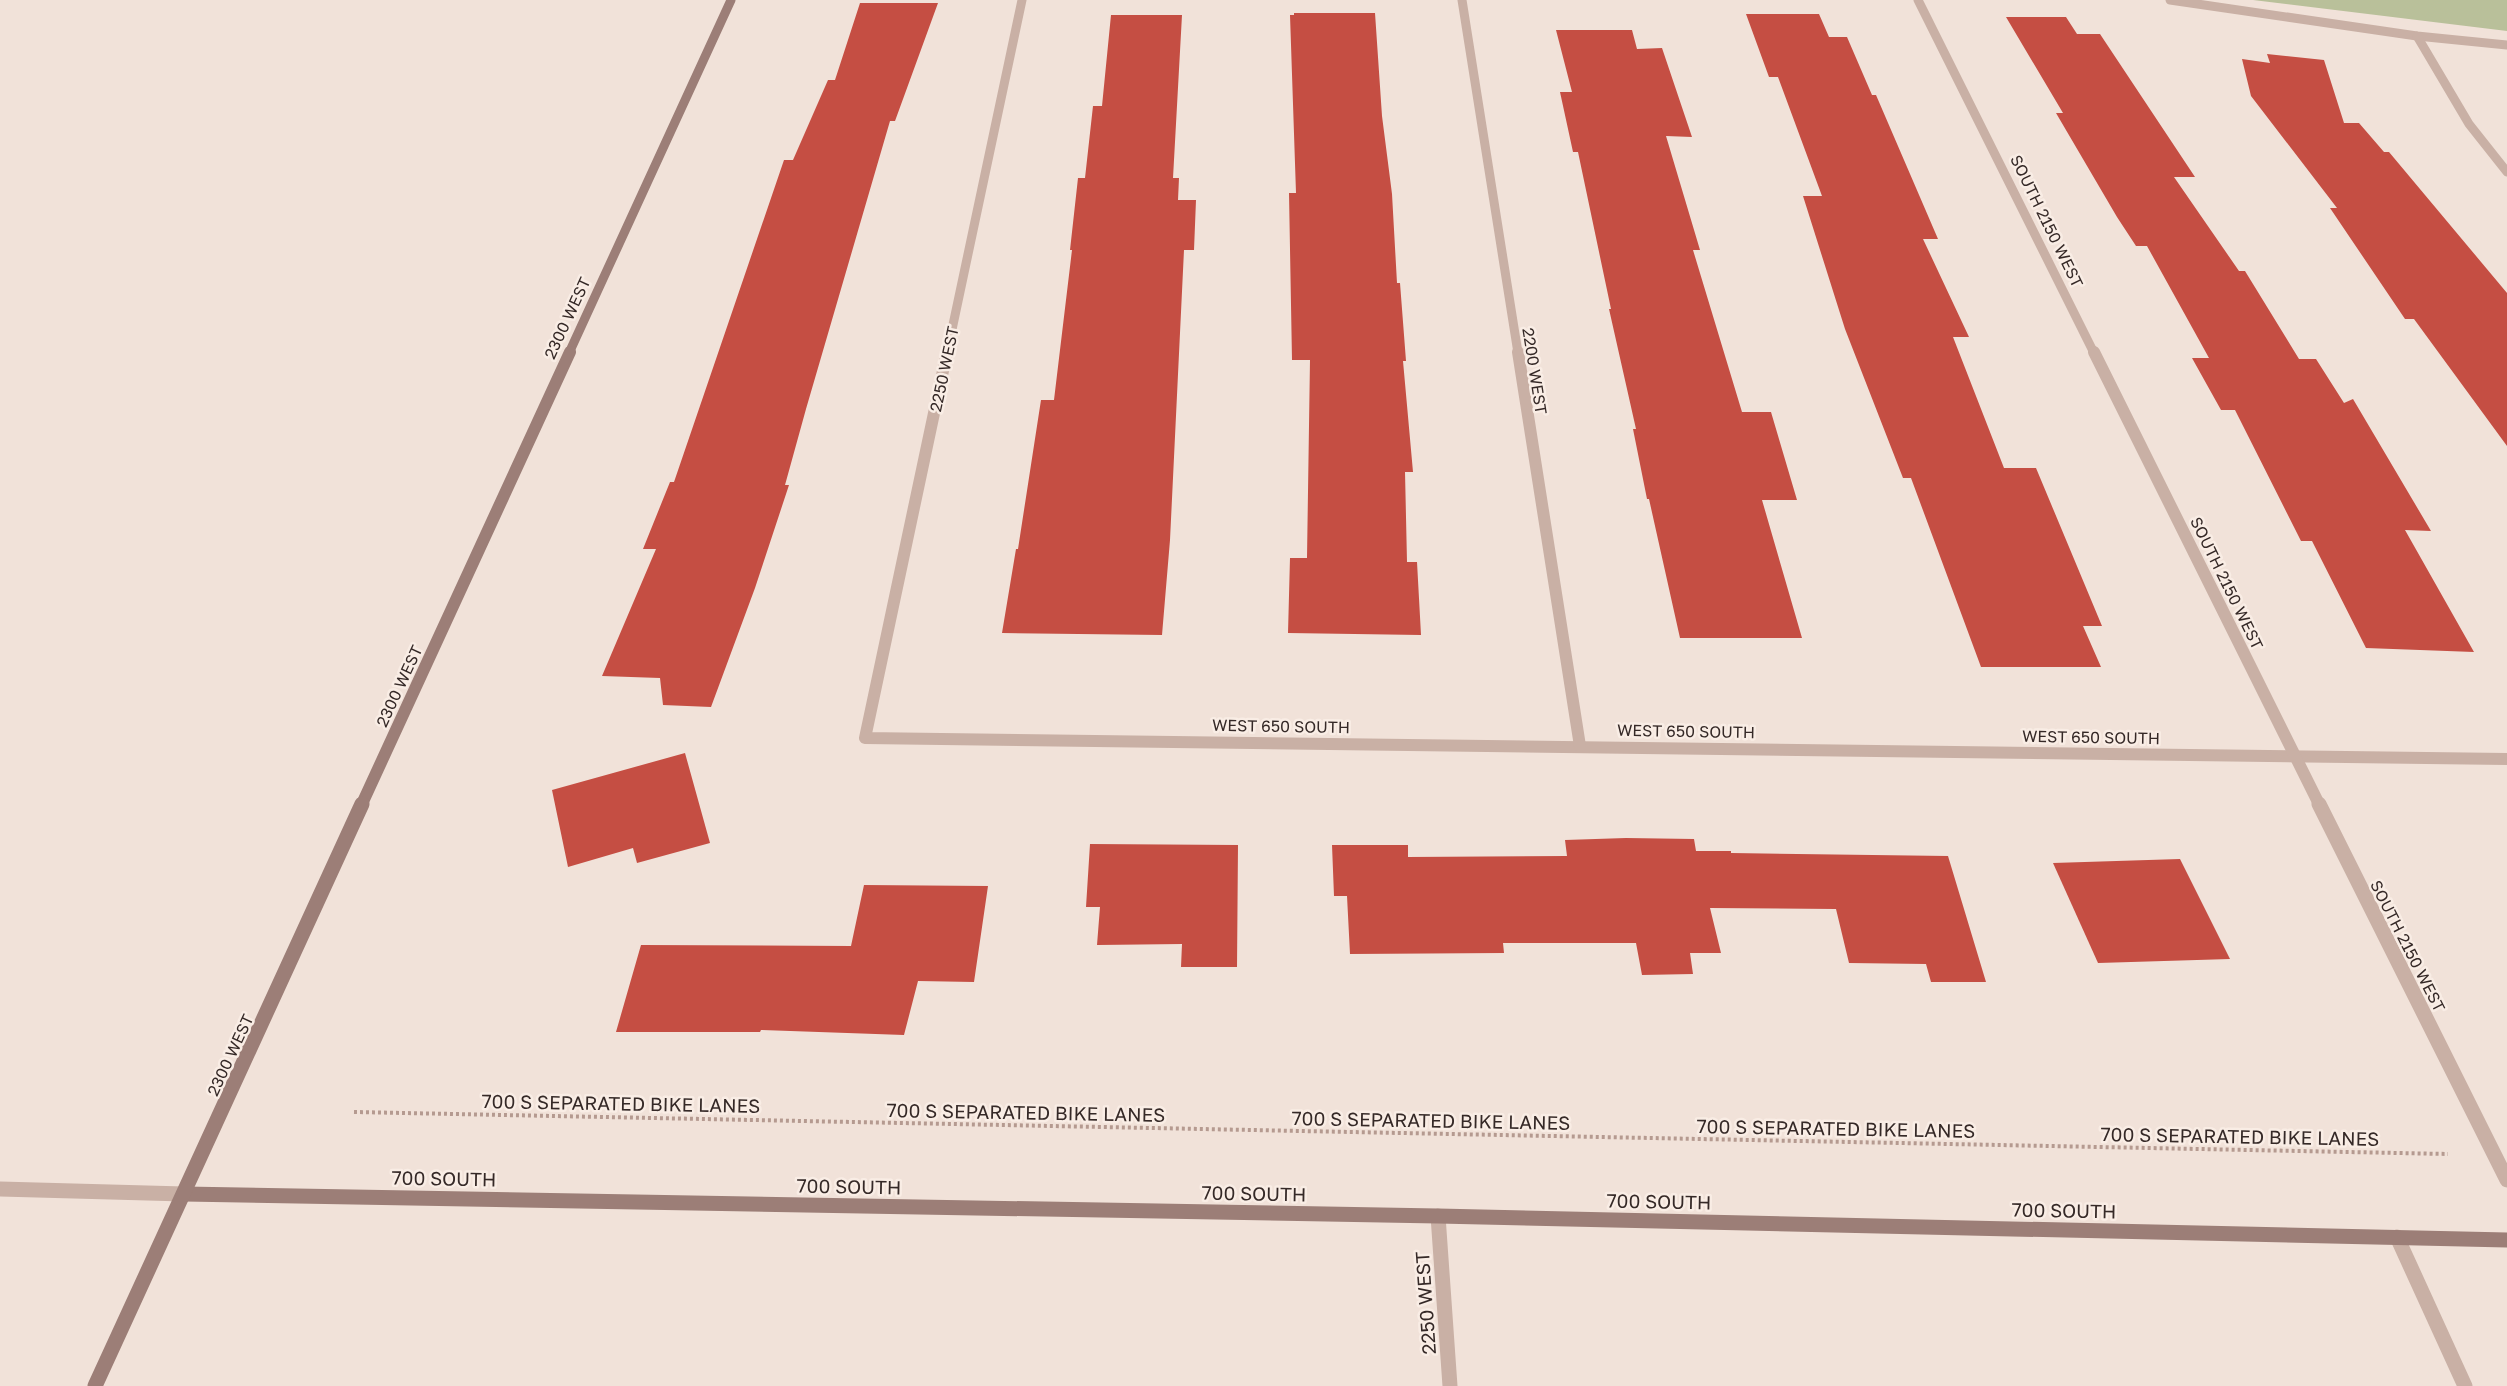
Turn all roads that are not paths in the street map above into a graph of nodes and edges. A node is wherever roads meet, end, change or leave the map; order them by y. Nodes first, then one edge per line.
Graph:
1 (731, 0) edge
2 (1022, 0) edge
3 (1462, 0) edge
4 (1918, 0) edge
5 (2170, 0) edge
6 (2417, 36) junction
7 (2507, 45) edge
8 (2507, 172) edge
9 (865, 738) joint
10 (1580, 746) junction
11 (2295, 756) junction
12 (2507, 759) edge
13 (2507, 1180) edge
14 (0, 1189) edge
15 (184, 1194) junction
16 (1438, 1216) junction
17 (2397, 1237) junction
18 (2507, 1240) edge
19 (95, 1386) edge
20 (1450, 1386) edge
21 (2464, 1386) edge

1 - 15 main road, 2300 WEST
2 - 9 street, 2250 WEST
3 - 10 street, 2200 WEST
4 - 11 street, SOUTH 2150 WEST
5 - 6 street
6 - 7 street
6 - 8 street
9 - 10 street, WEST 650 SOUTH
10 - 11 street, WEST 650 SOUTH
11 - 12 street, WEST 650 SOUTH
11 - 13 street, SOUTH 2150 WEST
14 - 15 street, 700 SOUTH
15 - 16 main road, 700 SOUTH
15 - 19 main road, 2300 WEST
16 - 17 main road, 700 SOUTH
16 - 20 street, 2250 WEST
17 - 18 main road, 700 SOUTH
17 - 21 street

